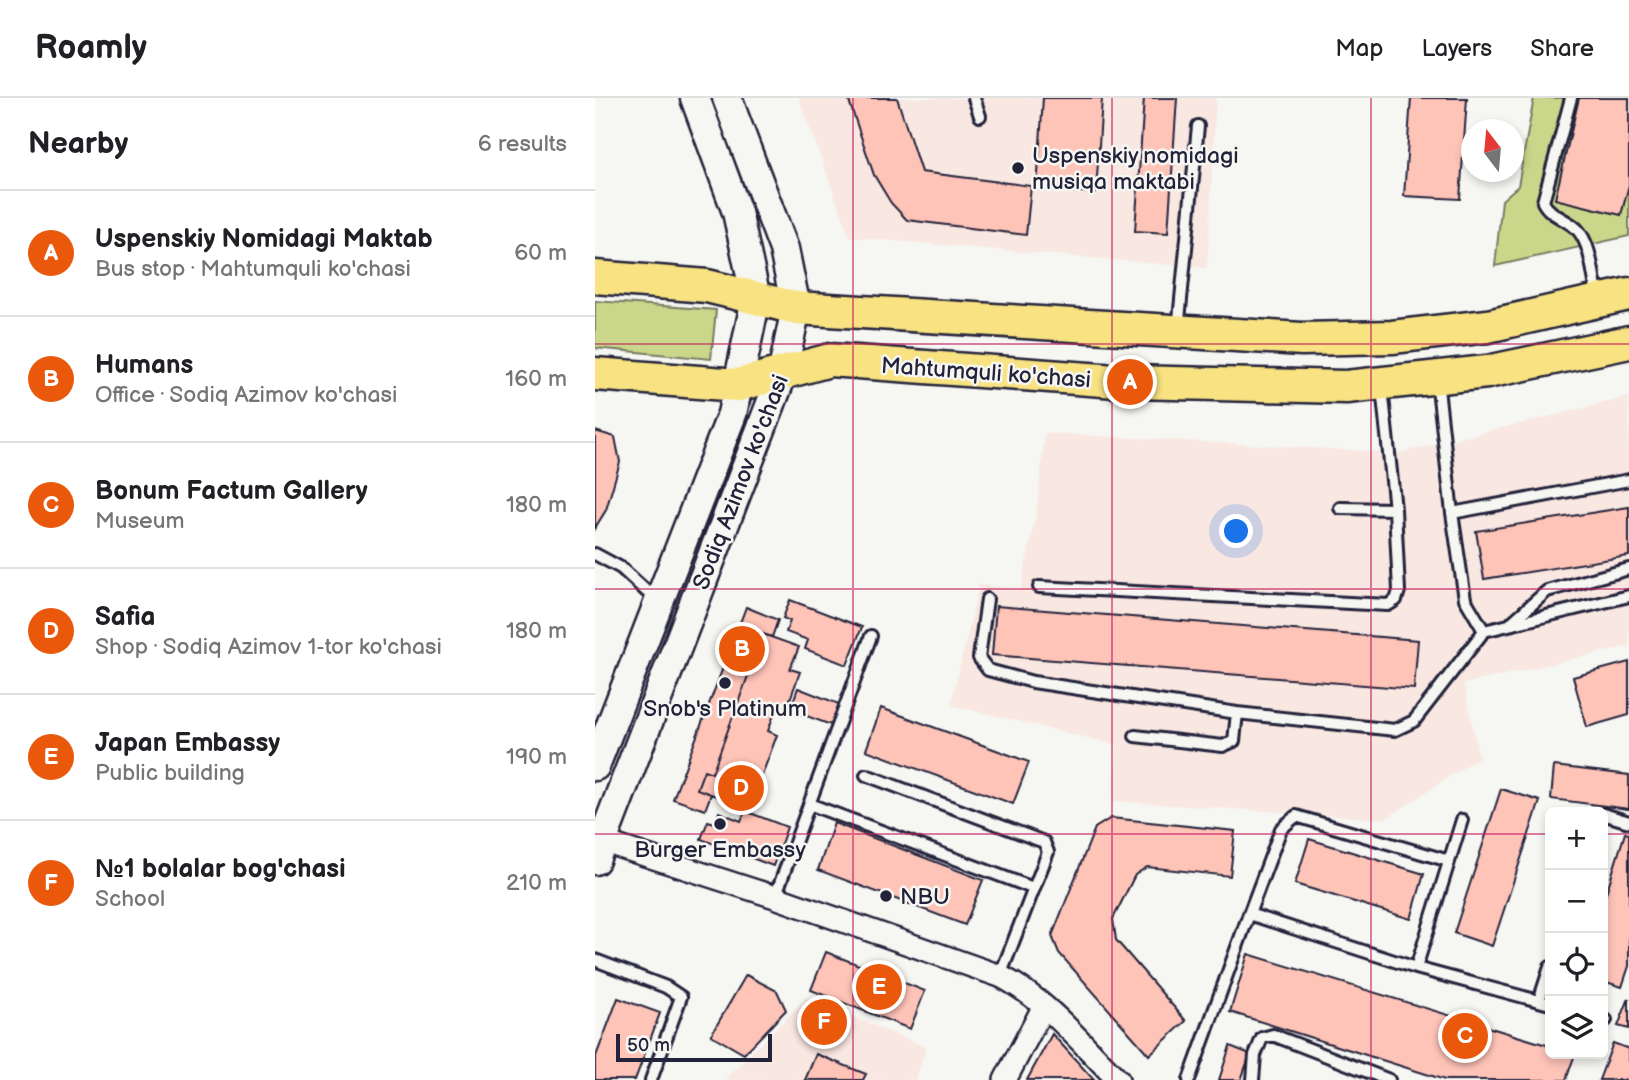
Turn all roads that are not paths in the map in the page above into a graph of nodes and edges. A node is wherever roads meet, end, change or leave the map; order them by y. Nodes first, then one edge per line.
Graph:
1 (695, 98) edge
2 (727, 98) edge
3 (974, 98) edge
4 (1571, 98) edge
5 (980, 116) dead end
6 (1198, 126) dead end
7 (595, 277) edge
8 (1629, 294) edge
9 (756, 298) junction
10 (1599, 303) junction
11 (796, 308) junction
12 (1178, 333) junction
13 (1629, 342) edge
14 (595, 374) edge
15 (782, 375) junction
16 (1437, 379) junction
17 (738, 385) junction
18 (1381, 385) junction
19 (1629, 480) edge
20 (1340, 508) dead end
21 (1395, 509) junction
22 (1452, 513) junction
23 (595, 554) edge
24 (1629, 569) edge
25 (1039, 587) dead end
26 (1629, 596) edge
27 (987, 599) dead end
28 (659, 601) junction
29 (1510, 624) junction
30 (1484, 631) junction
31 (871, 636) dead end
32 (1237, 713) junction
33 (603, 724) edge
34 (1135, 736) dead end
35 (595, 766) edge
36 (866, 775) dead end
37 (809, 804) junction
38 (1608, 815) edge
39 (1462, 820) dead end
40 (1629, 821) edge
41 (597, 847) edge
42 (1449, 861) junction
43 (1033, 888) junction
44 (775, 897) junction
45 (1249, 915) junction
46 (595, 960) edge
47 (1416, 968) junction
48 (1000, 976) junction
49 (1545, 1003) edge
50 (1044, 1006) junction
51 (651, 1080) edge
52 (1005, 1080) edge
53 (1118, 1080) edge
54 (1189, 1080) edge
55 (1253, 1080) edge
56 (1389, 1080) edge

1 - 9 main road, Sodiq Azimov ko'chasi
2 - 11 main road, Sodiq Azimov ko'chasi
3 - 5 lane
4 - 10 lane
6 - 12 lane
7 - 9 main road
8 - 10 main road
9 - 11 main road
9 - 17 main road, Sodiq Azimov ko'chasi
10 - 12 main road
11 - 12 main road
11 - 15 main road, Sodiq Azimov ko'chasi
13 - 16 main road, Mahtumquli ko'chasi
14 - 17 main road, Mahtumquli ko'chasi
15 - 17 main road, Mahtumquli ko'chasi
15 - 18 main road, Mahtumquli ko'chasi
15 - 41 main road, Sodiq Azimov ko'chasi
16 - 18 main road, Mahtumquli ko'chasi
16 - 22 lane
17 - 28 main road, Sodiq Azimov ko'chasi
18 - 21 lane
19 - 22 lane
20 - 21 lane
21 - 25 lane
22 - 30 lane
23 - 28 lane
24 - 29 lane
26 - 29 lane
27 - 32 lane
28 - 33 main road, Sodiq Azimov ko'chasi
29 - 30 lane
30 - 32 lane
31 - 37 lane
32 - 34 lane
33 - 35 main road, Sodiq Azimov ko'chasi
36 - 43 lane
37 - 43 lane
37 - 44 lane
38 - 40 lane
39 - 42 lane
41 - 44 street
42 - 45 lane
42 - 47 lane
43 - 48 lane
44 - 48 street
45 - 47 lane
45 - 54 lane
46 - 51 lane
47 - 49 lane
48 - 50 street
50 - 52 street
50 - 53 street
55 - 56 lane

